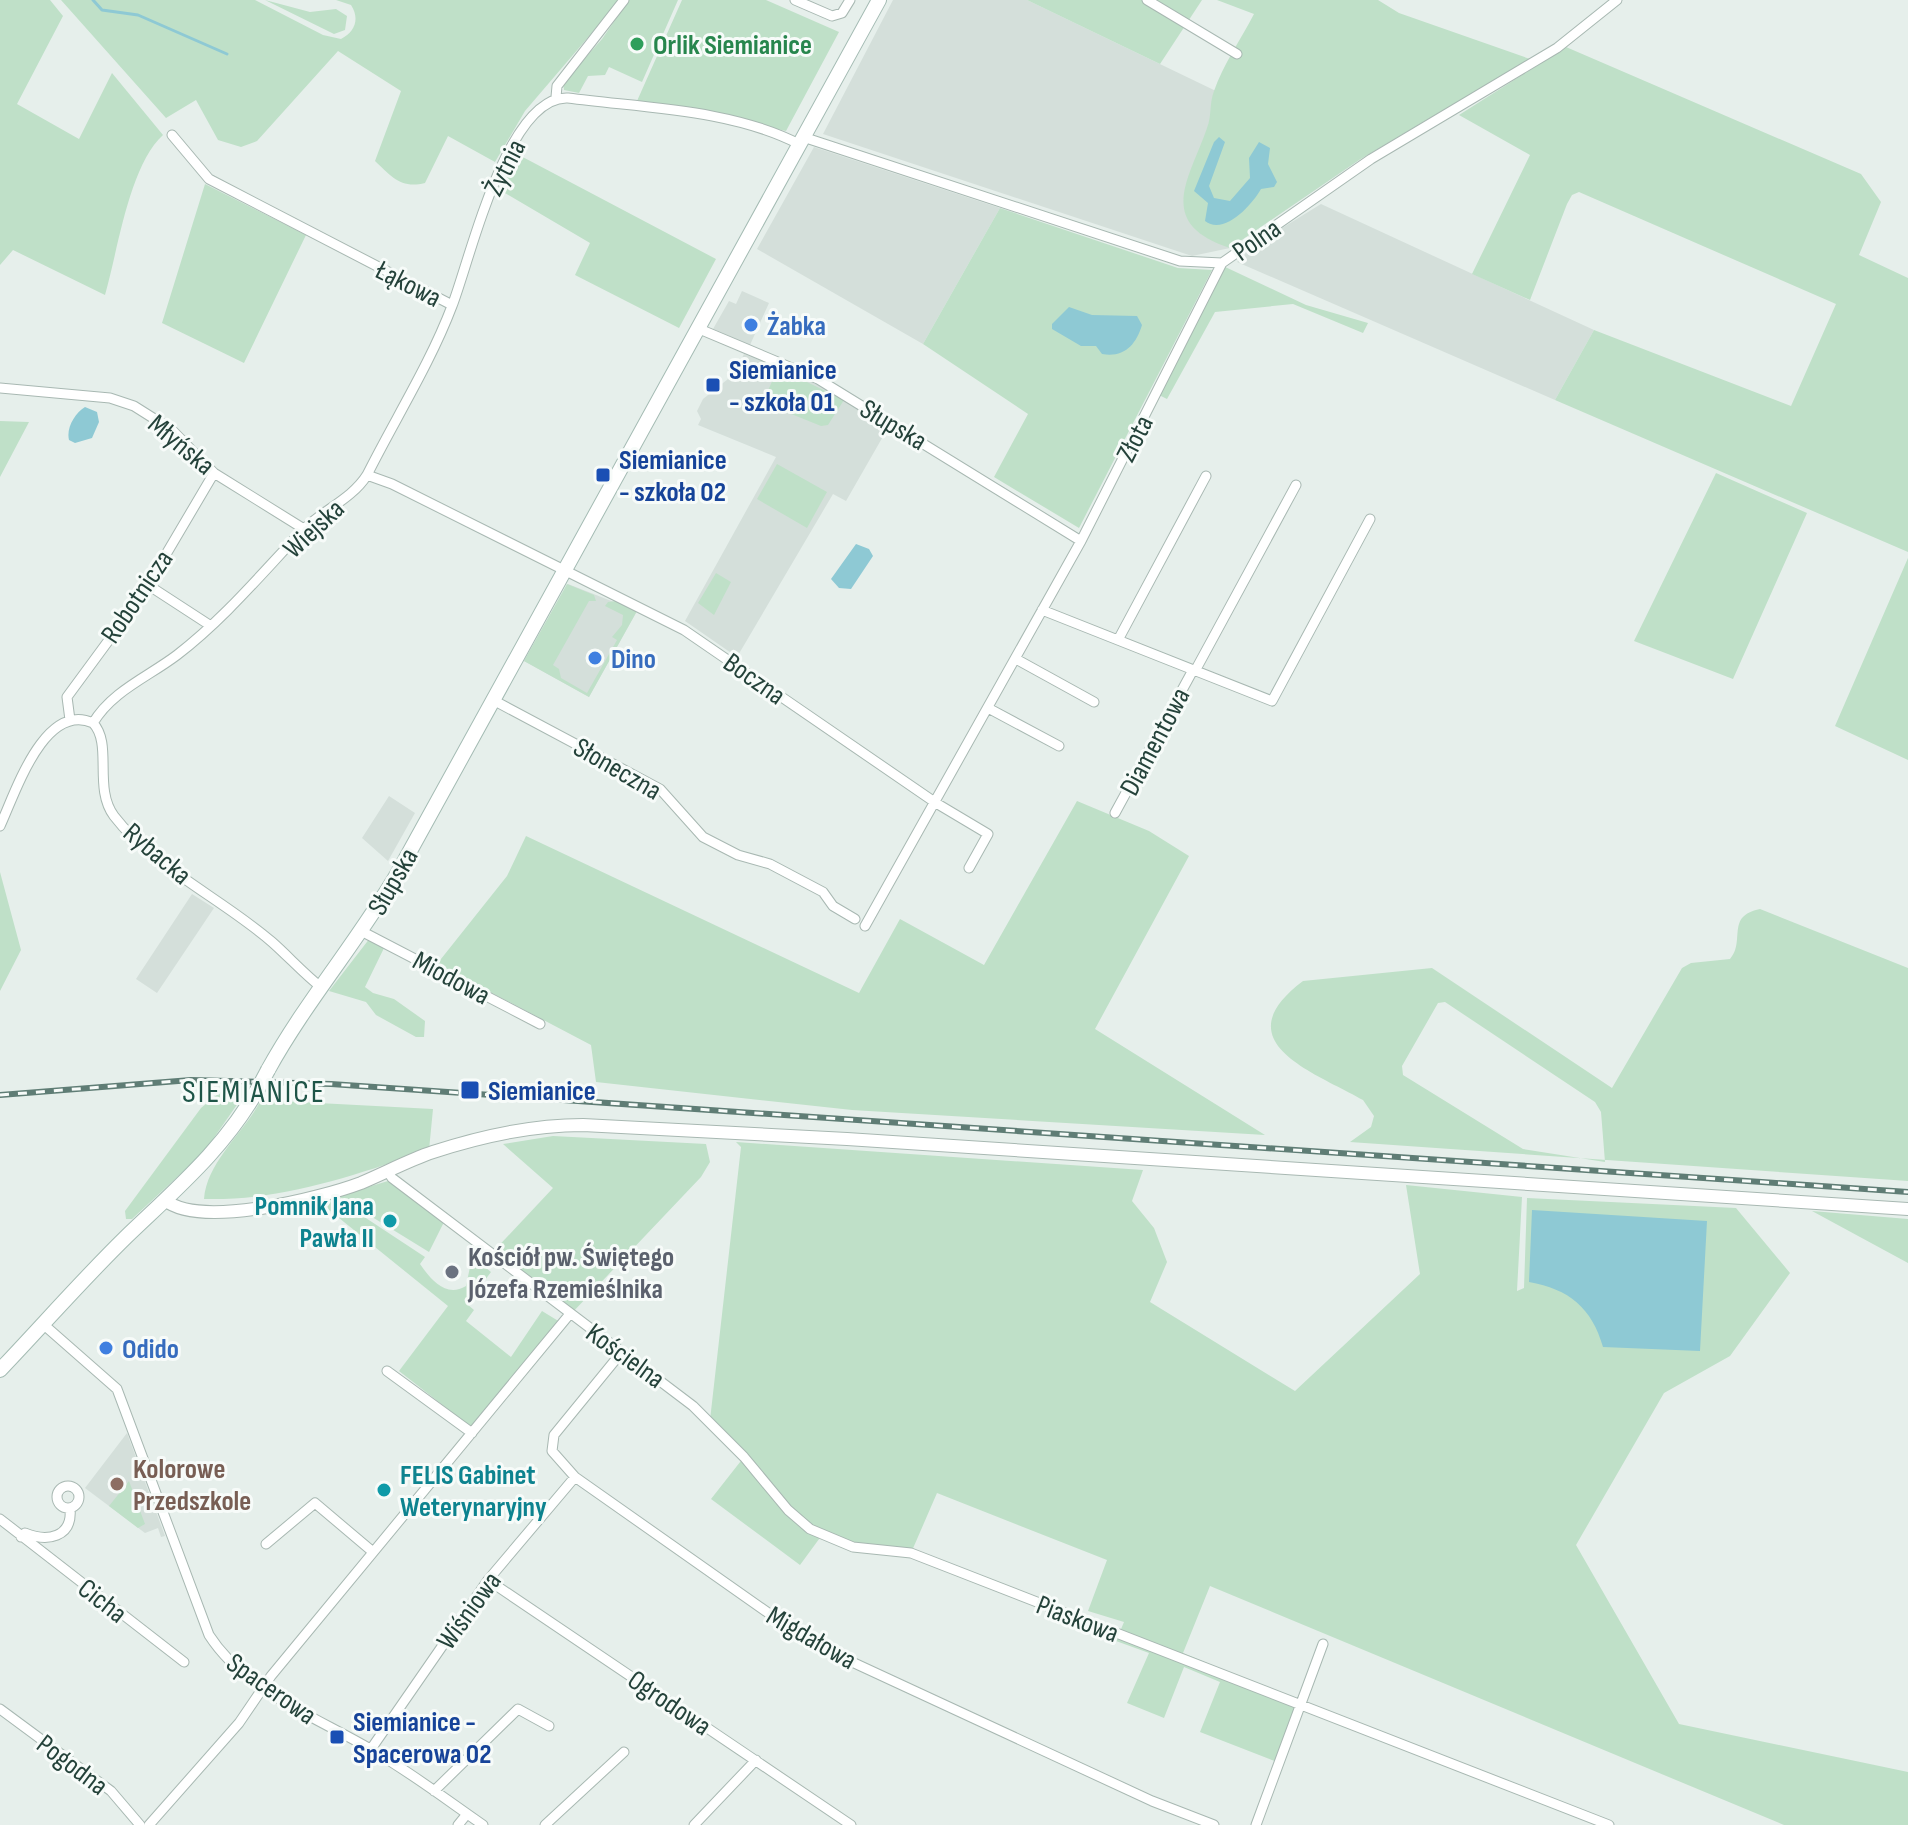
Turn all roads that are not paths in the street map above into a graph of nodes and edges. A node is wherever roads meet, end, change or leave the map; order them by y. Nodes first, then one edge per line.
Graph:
1 (624, 0) edge
2 (795, 0) edge
3 (850, 0) edge
4 (879, 0) edge
5 (1147, 0) edge
6 (1617, 0) edge
7 (1237, 54) dead end
8 (556, 97) junction
9 (172, 135) dead end
10 (801, 140) junction
11 (1222, 263) junction
12 (452, 305) junction
13 (697, 328) junction
14 (0, 388) edge
15 (214, 473) junction
16 (367, 475) junction
17 (1206, 476) dead end
18 (1296, 485) dead end
19 (1370, 519) dead end
20 (304, 529) junction
21 (1081, 541) junction
22 (564, 572) junction
23 (148, 585) junction
24 (1042, 610) junction
25 (211, 626) junction
26 (1118, 640) junction
27 (1016, 659) junction
28 (1194, 670) junction
29 (493, 700) junction
30 (1094, 702) dead end
31 (988, 708) junction
32 (70, 720) junction
33 (93, 723) junction
34 (1059, 746) dead end
35 (936, 803) junction
36 (1115, 813) dead end
37 (0, 826) edge
38 (969, 868) dead end
39 (855, 919) dead end
40 (865, 926) dead end
41 (363, 932) junction
42 (322, 988) junction
43 (540, 1024) dead end
44 (388, 1172) junction
45 (165, 1200) junction
46 (1908, 1209) edge
47 (569, 1315) junction
48 (43, 1324) junction
49 (621, 1353) junction
50 (0, 1370) edge
51 (387, 1371) dead end
52 (472, 1433) junction
53 (575, 1477) junction
54 (70, 1508) dead end
55 (0, 1519) edge
56 (21, 1537) junction
57 (266, 1544) dead end
58 (853, 1547) joint
59 (373, 1552) junction
60 (488, 1580) junction
61 (1323, 1644) dead end
62 (184, 1662) dead end
63 (265, 1689) junction
64 (1298, 1705) junction
65 (0, 1709) edge
66 (549, 1726) dead end
67 (371, 1749) junction
68 (624, 1752) dead end
69 (756, 1760) junction
70 (434, 1791) junction
71 (467, 1814) junction
72 (140, 1825) edge
73 (149, 1825) edge
74 (458, 1825) edge
75 (483, 1825) edge
76 (545, 1825) edge
77 (694, 1825) edge
78 (851, 1825) edge
79 (1214, 1825) edge
80 (1256, 1825) edge
81 (1609, 1825) edge

1 - 8 street, Żytnia
2 - 3 street
4 - 10 main road, Słupska
5 - 7 street
6 - 11 street, Polna
8 - 10 street
8 - 12 street, Żytnia
9 - 12 street, Łąkowa
10 - 11 street, Polna
10 - 13 main road, Słupska
11 - 21 street, Złota
12 - 16 street, Żytnia
13 - 21 street, Słupska
13 - 22 main road, Słupska
14 - 15 street, Młyńska
15 - 20 street, Młyńska
15 - 23 street, Robotnicza
16 - 20 street, Wiejska
16 - 22 street, Wiejska
17 - 26 street
18 - 28 street
19 - 28 street
20 - 25 street, Wiejska
21 - 24 street, Złota
22 - 29 main road, Słupska
22 - 35 street, Boczna
23 - 25 street
23 - 32 street, Robotnicza
24 - 26 street
24 - 27 street, Złota
25 - 33 street, Wiejska
26 - 28 street
27 - 30 street
27 - 31 street, Złota
28 - 36 street, Diamentowa
29 - 39 street, Słoneczna
29 - 41 main road, Słupska
31 - 34 street
31 - 35 street, Złota
32 - 33 street
32 - 37 street
33 - 42 street, Rybacka
35 - 38 street, Boczna
35 - 40 street, Złota
41 - 42 main road, Słupska
41 - 43 street, Miodowa
42 - 45 main road, Słupska, bridge
44 - 45 street
44 - 46 street
44 - 47 street, Kościelna
45 - 48 main road, Słupska
47 - 49 street, Kościelna
47 - 52 street
48 - 50 main road, Słupska
48 - 63 street, Spacerowa
49 - 53 street, Migdałowa
49 - 58 street, Kościelna
51 - 52 street
52 - 59 street
53 - 60 street, Wiśniowa
53 - 79 street, Migdałowa
54 - 56 street
55 - 56 street, Cicha
56 - 62 street, Cicha
57 - 59 street
58 - 64 street, Piaskowa
59 - 63 street
60 - 67 street, Wiśniowa
60 - 69 street, Ogrodowa
61 - 64 street
63 - 67 street, Spacerowa
63 - 73 street
64 - 80 street
64 - 81 street, Piaskowa
65 - 72 street, Pogodna
66 - 70 street
67 - 70 street, Spacerowa
68 - 76 street
69 - 77 street
69 - 78 street, Ogrodowa
70 - 71 street, Spacerowa
71 - 74 street
71 - 75 street, Spacerowa

